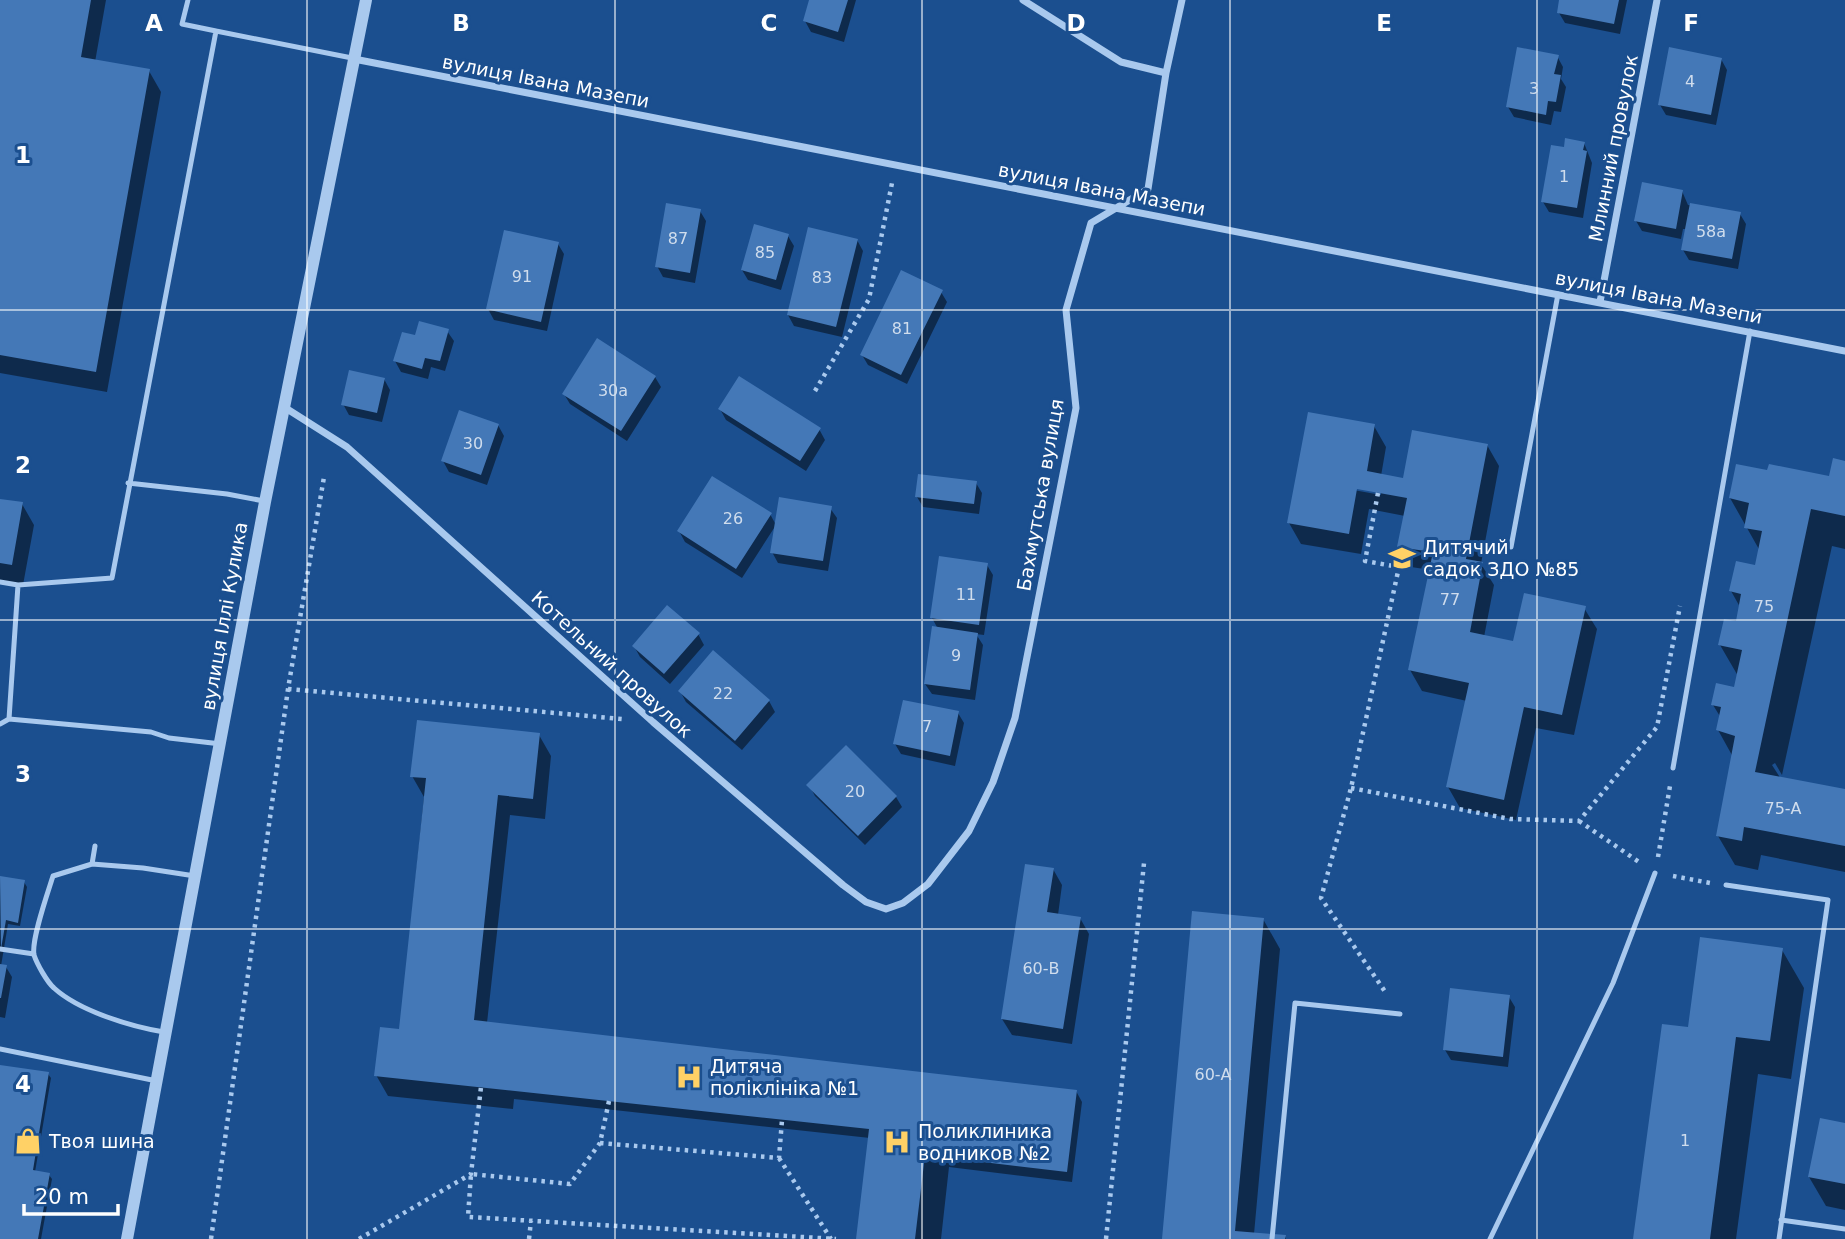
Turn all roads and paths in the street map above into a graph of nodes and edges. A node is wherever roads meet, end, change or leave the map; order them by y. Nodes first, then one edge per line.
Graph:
1 (188, 0) edge
2 (366, 0) edge
3 (1023, 0) edge
4 (1182, 0) edge
5 (1657, 0) edge
6 (216, 30) junction
7 (354, 58) junction
8 (1166, 73) junction
9 (895, 165) junction
10 (1115, 207) junction
11 (1559, 294) junction
12 (1600, 302) junction
13 (1750, 331) junction
14 (1845, 351) edge
15 (815, 391) dead end
16 (284, 406) junction
17 (324, 477) dead end
18 (128, 483) junction
19 (1378, 493) dead end
20 (265, 502) junction
21 (1511, 547) dead end
22 (0, 582) edge
23 (18, 585) junction
24 (1680, 605) dead end
25 (288, 689) junction
26 (9, 719) junction
27 (653, 722) junction
28 (0, 724) edge
29 (1657, 727) junction
30 (220, 744) junction
31 (1673, 768) junction
32 (1351, 788) junction
33 (1579, 821) junction
34 (95, 846) dead end
35 (1144, 863) dead end
36 (92, 864) junction
37 (1655, 873) junction
38 (195, 876) junction
39 (928, 884) joint
40 (1726, 886) joint
41 (0, 949) edge
42 (34, 954) junction
43 (1399, 1013) joint
44 (164, 1032) junction
45 (0, 1049) edge
46 (157, 1081) junction
47 (481, 1087) dead end
48 (608, 1101) dead end
49 (782, 1119) dead end
50 (600, 1143) junction
51 (779, 1158) junction
52 (471, 1174) junction
53 (1781, 1220) junction
54 (531, 1221) junction
55 (1845, 1229) edge
56 (720, 1232) junction
57 (127, 1239) edge
58 (211, 1239) edge
59 (359, 1239) edge
60 (529, 1239) edge
61 (719, 1239) edge
62 (832, 1239) edge
63 (1106, 1239) edge
64 (1272, 1239) edge
65 (1490, 1239) edge
66 (1779, 1239) edge

1 - 6 lane
2 - 7 street, вулиця Іллі Кулика
3 - 8 street
4 - 8 street, Бахмутська вулиця
5 - 12 street, Млинний провулок
6 - 7 lane
6 - 18 lane
7 - 9 street, вулиця Івана Мазепи
7 - 16 street, вулиця Іллі Кулика
8 - 10 street, Бахмутська вулиця
9 - 10 street, вулиця Івана Мазепи
9 - 15 path
10 - 11 street, вулиця Івана Мазепи
10 - 39 street, Бахмутська вулиця
11 - 12 street, вулиця Івана Мазепи
11 - 21 lane
12 - 13 street, вулиця Івана Мазепи
13 - 14 street, вулиця Івана Мазепи
13 - 31 lane
16 - 20 street, вулиця Іллі Кулика
16 - 27 street, Котельний провулок
17 - 25 path
18 - 20 lane
18 - 23 lane
19 - 32 path
20 - 30 street, вулиця Іллі Кулика
22 - 23 lane
23 - 26 lane
24 - 29 path
25 - 27 path
25 - 58 path
26 - 28 lane
26 - 30 lane
27 - 39 street, Котельний провулок
29 - 31 path
29 - 33 path
30 - 38 street, вулиця Іллі Кулика
31 - 37 path
32 - 33 path
32 - 43 path
33 - 37 path
34 - 36 lane
35 - 63 path
36 - 38 lane
36 - 42 lane
37 - 40 path
37 - 65 lane
38 - 44 street, вулиця Іллі Кулика
40 - 53 lane
41 - 42 lane
42 - 44 lane
43 - 64 lane
44 - 46 street, вулиця Іллі Кулика
45 - 46 lane
46 - 57 street, вулиця Іллі Кулика
47 - 52 path
48 - 50 path
49 - 51 path
50 - 51 path
50 - 52 path
51 - 62 path
52 - 54 path
52 - 59 path
53 - 55 lane
53 - 66 lane
54 - 56 path
54 - 60 path
56 - 61 path
56 - 62 path

